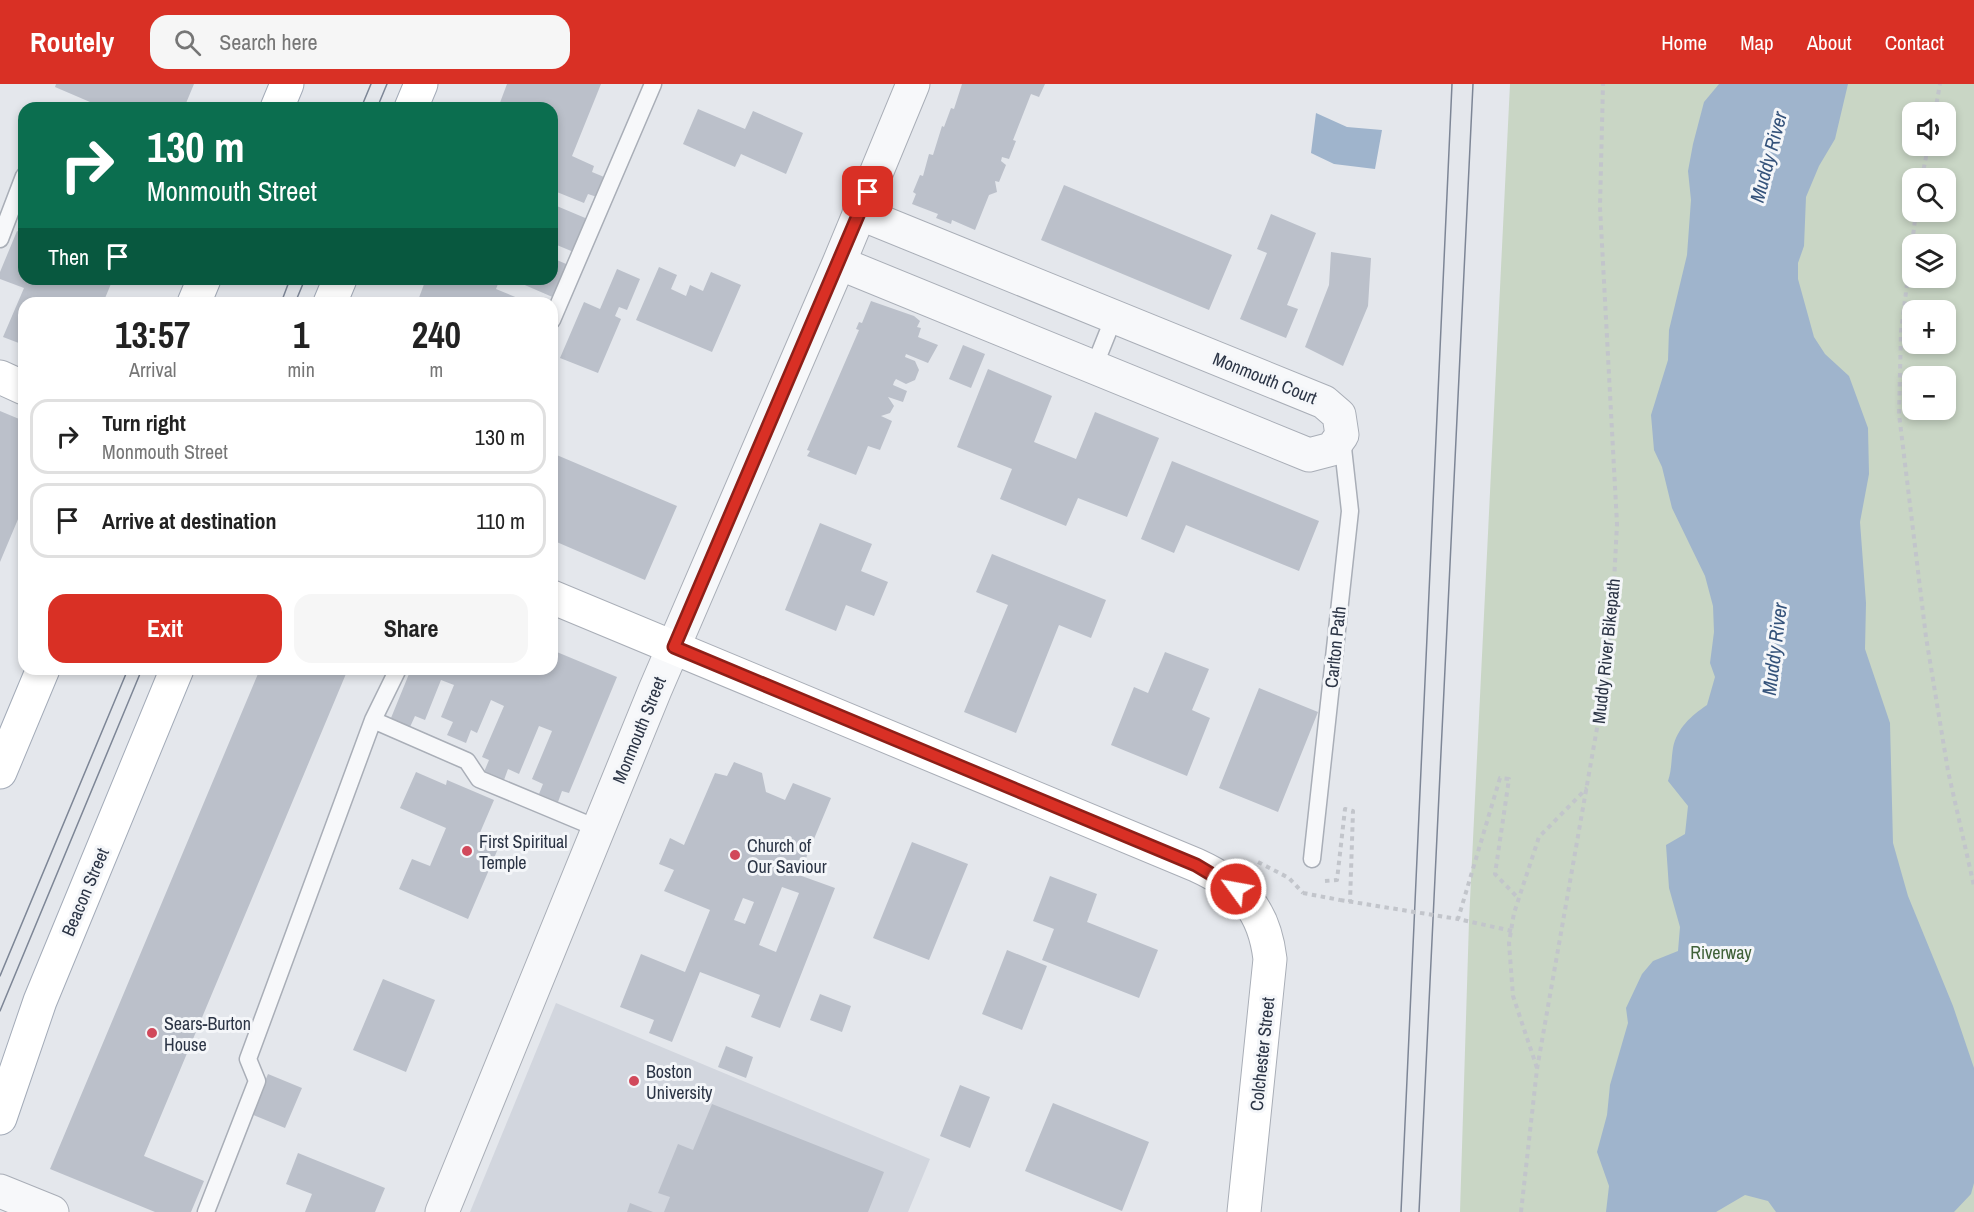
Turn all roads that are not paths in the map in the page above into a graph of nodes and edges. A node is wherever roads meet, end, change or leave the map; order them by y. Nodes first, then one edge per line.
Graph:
1 (287, 84) edge
2 (422, 84) edge
3 (653, 84) edge
4 (913, 84) edge
5 (280, 102) edge
6 (414, 102) edge
7 (18, 192) edge
8 (860, 213) junction
9 (0, 239) edge
10 (839, 263) junction
11 (558, 306) edge
12 (1114, 317) junction
13 (1094, 367) junction
14 (0, 377) edge
15 (18, 385) edge
16 (1342, 435) junction
17 (558, 599) edge
18 (674, 647) junction
19 (40, 675) edge
20 (175, 675) edge
21 (395, 675) edge
22 (373, 720) junction
23 (0, 772) edge
24 (599, 829) junction
25 (1312, 859) dead end
26 (0, 1118) edge
27 (0, 1191) edge
28 (52, 1212) edge
29 (206, 1212) edge
30 (442, 1212) edge
31 (1244, 1212) edge

1 - 5 main road
2 - 6 main road
3 - 11 lane
4 - 8 street, Monmouth Street
7 - 9 lane
8 - 10 street, Monmouth Street
8 - 12 street, Monmouth Court
10 - 13 street
10 - 18 street, Monmouth Street
12 - 13 lane
12 - 16 street, Monmouth Court
13 - 16 street
14 - 15 main road
16 - 25 lane, Carlton Path
17 - 18 main road
18 - 24 street, Monmouth Street
18 - 31 main road, Colchester Street
19 - 23 main road
20 - 26 main road, Beacon Street
21 - 22 lane
22 - 24 lane
22 - 29 lane
24 - 30 street, Monmouth Street
27 - 28 street

